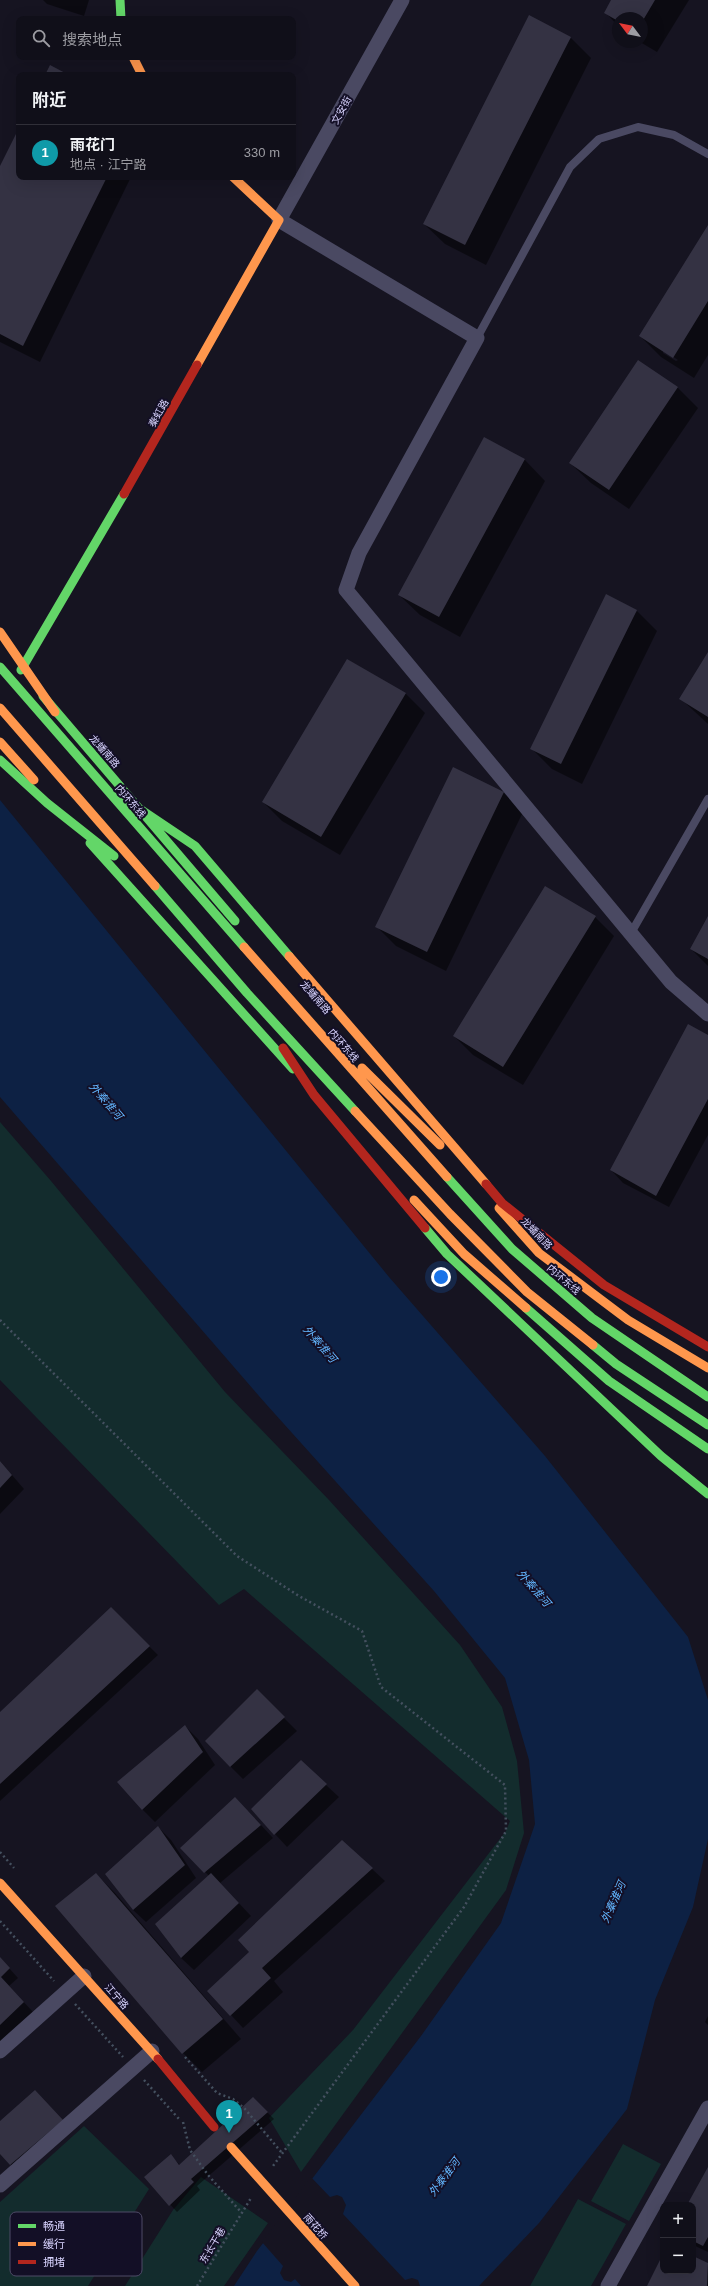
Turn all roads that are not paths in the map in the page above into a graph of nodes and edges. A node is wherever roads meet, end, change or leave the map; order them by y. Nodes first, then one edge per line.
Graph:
1 (120, 0) edge
2 (402, 0) edge
3 (121, 16) edge
4 (134, 60) edge
5 (140, 72) edge
6 (708, 154) edge
7 (236, 180) edge
8 (279, 220) junction
9 (477, 338) junction
10 (0, 632) edge
11 (0, 645) edge
12 (0, 667) edge
13 (21, 670) junction
14 (5, 684) dead end
15 (0, 708) edge
16 (0, 742) edge
17 (0, 760) edge
18 (101, 784) junction
19 (708, 799) edge
20 (152, 885) junction
21 (240, 927) dead end
22 (631, 933) junction
23 (286, 979) dead end
24 (247, 993) junction
25 (708, 1014) edge
26 (708, 1347) edge
27 (708, 1368) edge
28 (708, 1397) edge
29 (708, 1425) edge
30 (708, 1449) edge
31 (708, 1494) edge
32 (0, 1883) edge
33 (84, 1976) junction
34 (0, 2051) edge
35 (152, 2051) junction
36 (708, 2108) edge
37 (214, 2127) dead end
38 (231, 2147) dead end
39 (0, 2185) edge
40 (355, 2286) edge
41 (608, 2286) edge

1 - 3 main road
2 - 8 street, 文安街
4 - 5 main road
6 - 9 lane
7 - 8 main road
8 - 9 street
8 - 13 main road, 秦虹路
9 - 22 street
10 - 18 main road
11 - 13 main road, 龙蟠南路
12 - 18 main road, 内环东线
13 - 14 main road, 秦虹路
13 - 21 main road, 龙蟠南路
15 - 20 main road
16 - 30 main road
17 - 20 main road
18 - 26 main road
18 - 28 main road, 内环东线
19 - 22 lane
20 - 24 main road
22 - 25 street
23 - 27 main road, 龙蟠南路
24 - 29 main road
24 - 31 main road
32 - 33 main road, 江宁路
33 - 34 street
33 - 35 main road, 江宁路
35 - 37 main road, 江宁路
35 - 39 street
36 - 41 street
38 - 40 main road, 雨花桥

